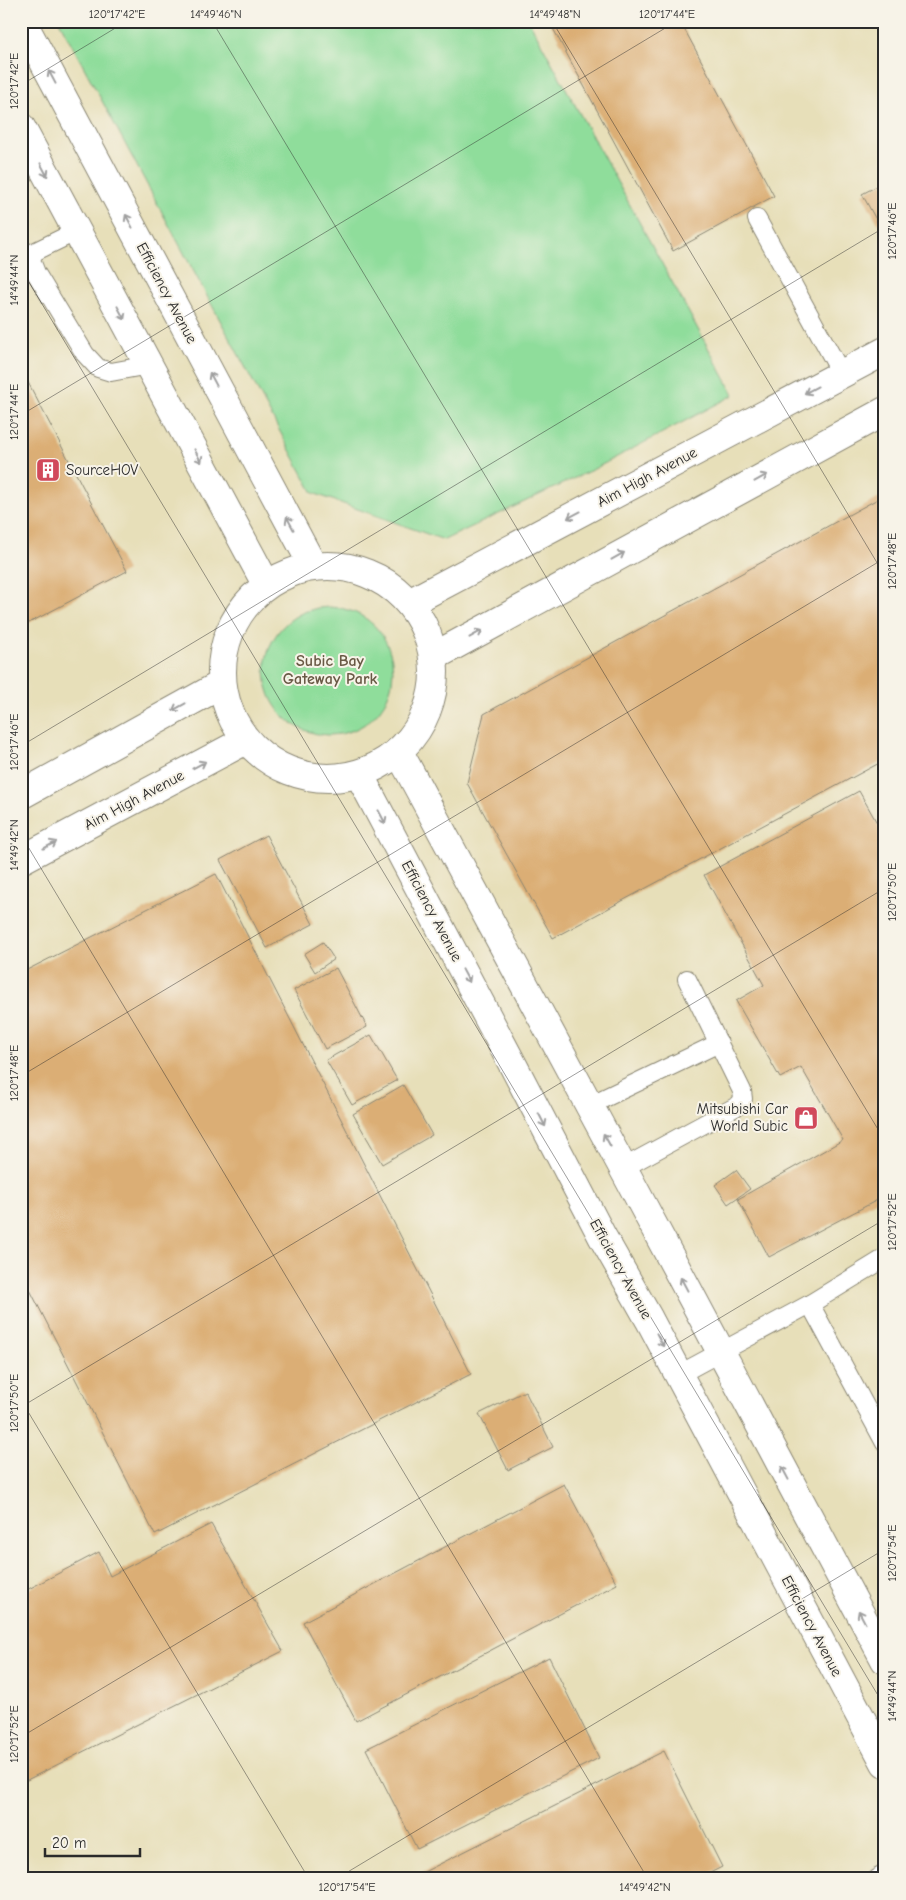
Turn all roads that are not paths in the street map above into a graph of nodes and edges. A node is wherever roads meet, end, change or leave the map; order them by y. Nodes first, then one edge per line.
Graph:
1 (22, 21) edge
2 (21, 127) edge
3 (757, 219) dead end
4 (77, 231) junction
5 (885, 351) edge
6 (149, 366) junction
7 (841, 373) junction
8 (885, 411) edge
9 (313, 566) junction
10 (266, 584) junction
11 (409, 603) junction
12 (433, 657) junction
13 (222, 684) junction
14 (246, 740) junction
15 (398, 752) junction
16 (359, 774) junction
17 (21, 795) edge
18 (21, 860) edge
19 (687, 979) dead end
20 (719, 1043) junction
21 (588, 1106) junction
22 (623, 1168) junction
23 (885, 1258) edge
24 (810, 1304) junction
25 (720, 1353) junction
26 (678, 1375) junction
27 (885, 1443) edge
28 (885, 1660) edge
29 (885, 1763) edge
30 (885, 1874) edge
31 (876, 1879) edge

9 -> 1 street, Efficiency Avenue
2 -> 4 street
3 - 7 lane
4 -> 6 street
4 - 6 lane
5 - 7 street, Aim High Avenue
6 -> 10 street
7 -> 11 street, Aim High Avenue
12 -> 8 street
9 - 10 street
9 - 11 street
10 - 13 street
11 - 12 street
12 - 15 street
13 - 14 street
13 -> 17 street
14 - 16 street
18 -> 14 street, Aim High Avenue
15 - 16 street
15 - 21 street
16 -> 26 street, Efficiency Avenue
19 - 20 lane
20 - 21 lane
20 - 22 lane
22 -> 21 street
25 -> 22 street
23 - 24 lane
24 - 25 lane
24 - 27 lane
25 - 26 lane
28 -> 25 street
26 - 29 street, Efficiency Avenue
30 - 31 lane

